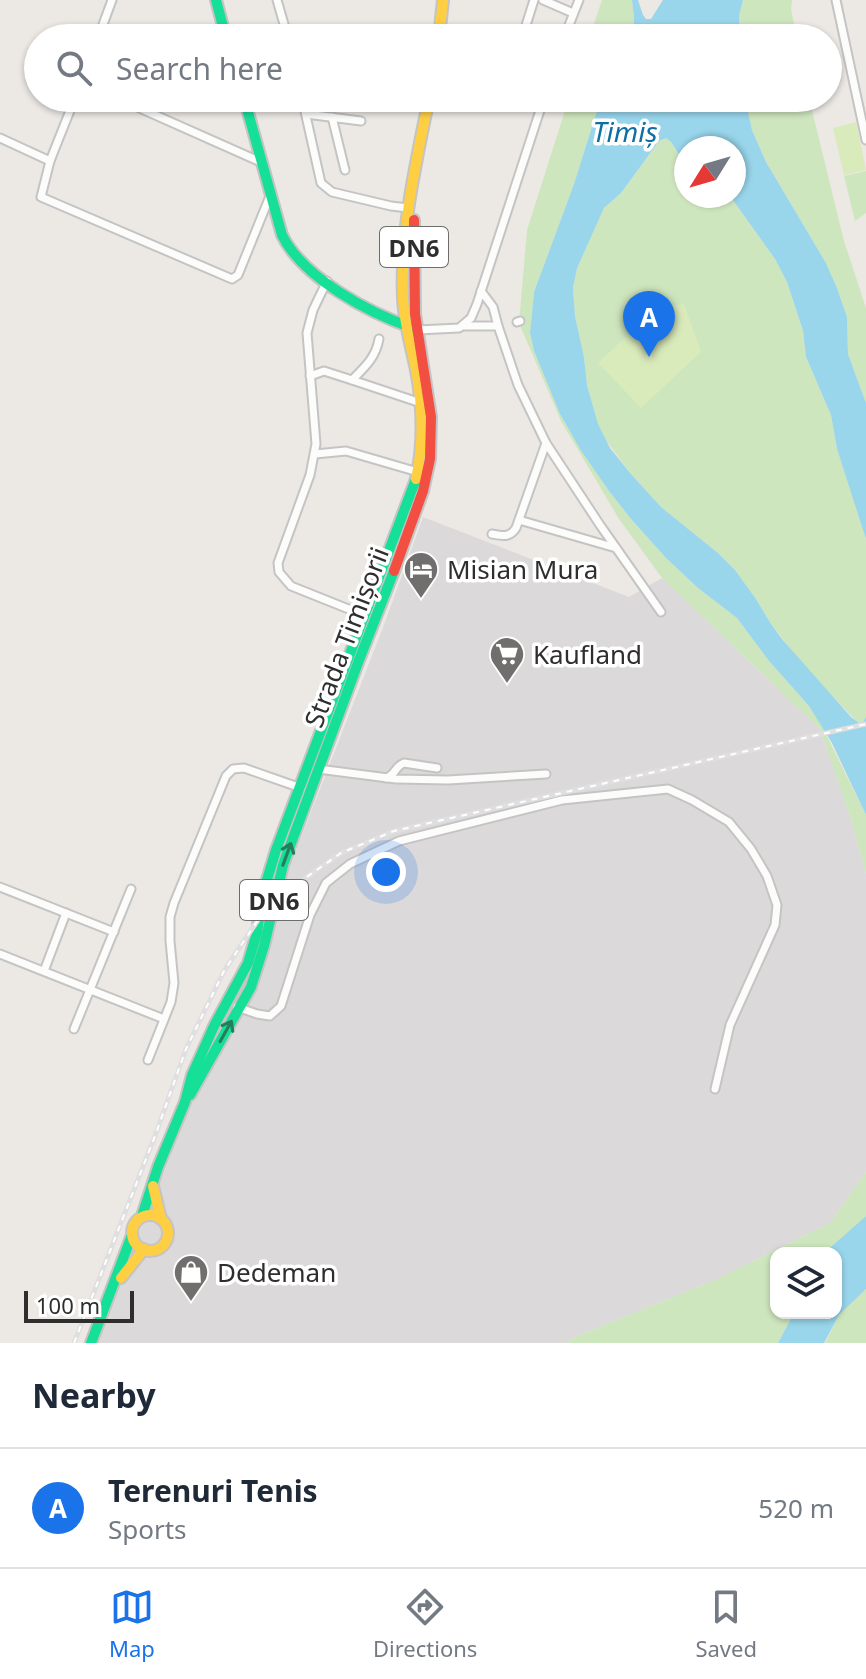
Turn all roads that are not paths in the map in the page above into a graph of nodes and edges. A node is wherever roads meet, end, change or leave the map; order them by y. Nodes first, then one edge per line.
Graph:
1 (112, 0) edge
2 (216, 0) edge
3 (277, 0) edge
4 (443, 0) edge
5 (534, 0) edge
6 (543, 0) edge
7 (579, 0) edge
8 (836, 0) edge
9 (573, 13) junction
10 (103, 24) edge
11 (222, 24) edge
12 (284, 24) edge
13 (440, 24) edge
14 (526, 24) edge
15 (569, 24) edge
16 (841, 24) edge
17 (842, 29) edge
18 (866, 84) edge
19 (854, 86) junction
20 (69, 112) edge
21 (148, 112) edge
22 (248, 112) edge
23 (426, 112) edge
24 (539, 112) edge
25 (306, 114) joint
26 (332, 117) junction
27 (361, 121) dead end
28 (0, 138) edge
29 (866, 140) edge
30 (50, 161) junction
31 (263, 163) junction
32 (416, 163) junction
33 (345, 170) dead end
34 (271, 195) junction
35 (408, 208) junction
36 (327, 281) junction
37 (481, 291) junction
38 (405, 326) junction
39 (464, 326) junction
40 (498, 326) junction
41 (418, 330) junction
42 (379, 339) dead end
43 (310, 376) junction
44 (352, 380) junction
45 (421, 403) junction
46 (546, 443) junction
47 (315, 454) junction
48 (418, 472) junction
49 (519, 520) junction
50 (600, 525) junction
51 (492, 534) dead end
52 (596, 542) junction
53 (616, 548) junction
54 (661, 612) dead end
55 (366, 616) junction
56 (313, 768) junction
57 (437, 768) dead end
58 (546, 774) dead end
59 (386, 778) junction
60 (299, 788) junction
61 (311, 791) junction
62 (0, 887) edge
63 (131, 889) dead end
64 (66, 913) junction
65 (114, 932) junction
66 (0, 954) edge
67 (44, 971) junction
68 (90, 990) junction
69 (227, 1004) junction
70 (239, 1008) junction
71 (164, 1019) junction
72 (74, 1029) dead end
73 (148, 1060) dead end
74 (715, 1089) dead end
75 (185, 1102) junction
76 (153, 1186) junction
77 (142, 1216) junction
78 (161, 1219) junction
79 (132, 1235) junction
80 (144, 1249) junction
81 (113, 1288) junction
82 (91, 1343) edge

1 - 10 street
2 - 11 main road
3 - 12 street
4 - 13 main road
5 - 14 street
6 - 9 street
7 - 9 street
8 - 16 street
9 - 15 street
17 - 19 street
18 - 19 street
19 - 29 street
20 - 30 street
21 - 31 street
22 - 31 main road
23 - 32 main road, Strada Timișorii / DN6
24 - 37 street
25 - 26 street
25 - 35 street
26 - 27 street
26 - 33 street
28 - 30 street
30 - 34 street
31 - 34 main road
32 - 35 main road, Strada Timișorii / DN6
32 - 41 main road, Strada Timișorii / DN6
34 - 36 main road
35 - 38 main road, Strada Timișorii / DN6
36 - 38 main road
36 - 43 street
37 - 39 street
37 - 40 street
38 - 41 main road
38 - 45 main road, Strada Timișorii / DN6
39 - 40 street
39 - 41 street
40 - 46 street
41 - 56 main road, Strada Timișorii / DN6
42 - 44 street
43 - 44 street
43 - 47 street
44 - 45 street
45 - 48 main road, Strada Timișorii / DN6
46 - 49 street
46 - 50 street
47 - 48 street
47 - 55 street
48 - 55 main road, Strada Timișorii / DN6
49 - 51 street
49 - 52 street
50 - 52 street
50 - 53 street
52 - 53 street
53 - 54 street
55 - 56 main road, Strada Timișorii / DN6
56 - 59 street
56 - 60 main road, Strada Timișorii / DN6
56 - 61 main road, Strada Timișorii / DN6
57 - 59 street
58 - 59 street
60 - 61 street
60 - 69 main road, Strada Timișorii / DN6
60 - 71 street
70 -> 61 main road, Strada Timișorii / DN6
62 - 64 street
63 - 65 street
64 - 65 street
64 - 67 street
65 - 68 street
66 - 67 street
67 - 68 street
68 - 71 street
68 - 72 street
69 - 70 street
69 - 75 main road, Strada Timișorii / DN6
70 - 74 street
75 -> 70 main road, Strada Timișorii / DN6
71 - 73 street
75 - 76 main road, Strada Timișorii / DN6
76 - 77 main road, Strada Timișorii / DN6
76 - 78 main road
77 - 78 main road
77 - 79 main road
78 - 80 main road
79 - 80 main road
79 - 81 main road
80 - 81 main road
81 - 82 main road

